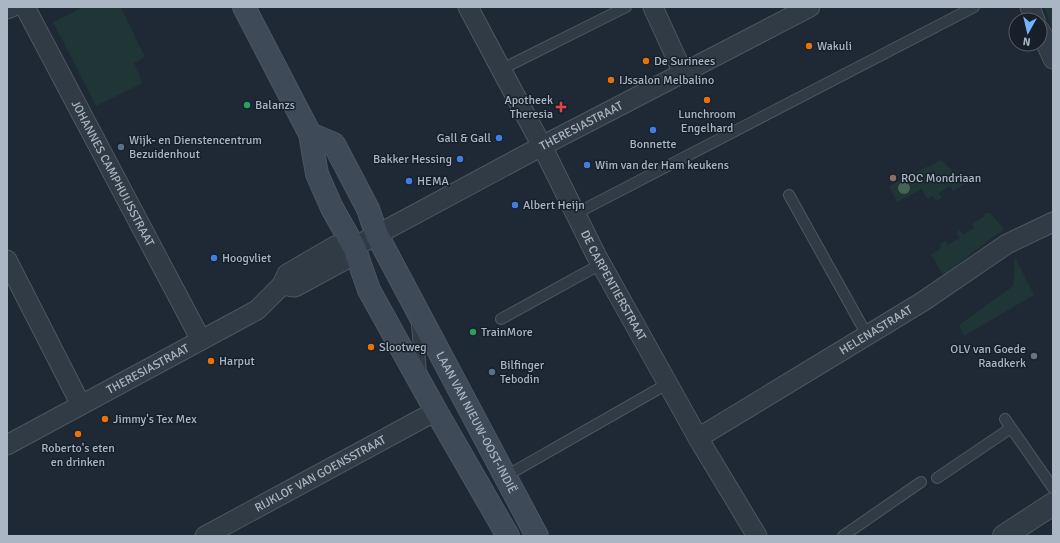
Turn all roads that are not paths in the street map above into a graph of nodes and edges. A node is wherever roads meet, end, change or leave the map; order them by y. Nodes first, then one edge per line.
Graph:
1 (12, 7) edge
2 (25, 7) edge
3 (244, 7) edge
4 (468, 7) edge
5 (626, 7) edge
6 (653, 7) edge
7 (810, 7) edge
8 (974, 7) edge
9 (7, 9) edge
10 (1048, 48) edge
11 (1053, 59) edge
12 (500, 70) junction
13 (683, 73) junction
14 (310, 134) junction
15 (542, 146) junction
16 (789, 195) dead end
17 (575, 214) junction
18 (1053, 222) edge
19 (366, 241) junction
20 (598, 259) junction
21 (7, 260) edge
22 (416, 308) junction
23 (500, 319) dead end
24 (867, 335) junction
25 (201, 340) junction
26 (667, 384) junction
27 (422, 385) junction
28 (81, 405) junction
29 (436, 411) junction
30 (1005, 418) dead end
31 (1011, 428) junction
32 (698, 438) junction
33 (7, 445) edge
34 (506, 476) junction
35 (937, 478) dead end
36 (921, 482) dead end
37 (1053, 488) edge
38 (1053, 504) edge
39 (235, 529) edge
40 (205, 536) edge
41 (508, 536) edge
42 (537, 536) edge
43 (757, 536) edge
44 (843, 536) edge
45 (1004, 536) edge

1 - 9 street
2 - 25 street, JOHANNES CAMPHUIJSSTRAAT
3 - 14 main road, LAAN VAN NIEUW-OOST-INDIË
4 - 12 street, DE CARPENTIERSTRAAT
5 - 12 lane
6 - 13 street
7 - 13 street, THERESIASTRAAT
8 - 17 lane
10 - 11 street
12 - 15 street, DE CARPENTIERSTRAAT
13 - 15 street, THERESIASTRAAT
14 - 19 main road, LAAN VAN NIEUW-OOST-INDIË
14 - 19 main road, LAAN VAN NIEUW-OOST-INDIË
15 - 17 street, DE CARPENTIERSTRAAT
15 - 19 street, THERESIASTRAAT
16 - 24 lane
17 - 20 street, DE CARPENTIERSTRAAT
18 - 24 street, HELENASTRAAT
19 - 22 main road, LAAN VAN NIEUW-OOST-INDIË
19 - 25 street, THERESIASTRAAT
19 - 27 main road, LAAN VAN NIEUW-OOST-INDIË
20 - 23 lane
20 - 26 street, DE CARPENTIERSTRAAT
21 - 28 street
22 - 27 lane, LAAN VAN NIEUW-OOST-INDIË
22 - 34 main road, LAAN VAN NIEUW-OOST-INDIË
24 - 32 street, HELENASTRAAT
25 - 28 street, THERESIASTRAAT
26 - 32 street, DE CARPENTIERSTRAAT
26 - 34 lane
27 - 29 main road, LAAN VAN NIEUW-OOST-INDIË
28 - 33 street, THERESIASTRAAT
29 - 39 street, RIJKLOF VAN GOENSSTRAAT
29 - 41 main road, LAAN VAN NIEUW-OOST-INDIË
30 - 31 lane
31 - 35 lane
31 - 37 lane
32 - 43 street, DE CARPENTIERSTRAAT
34 - 42 main road, LAAN VAN NIEUW-OOST-INDIË
36 - 44 lane
38 - 45 street
39 - 40 street, RIJKLOF VAN GOENSSTRAAT

